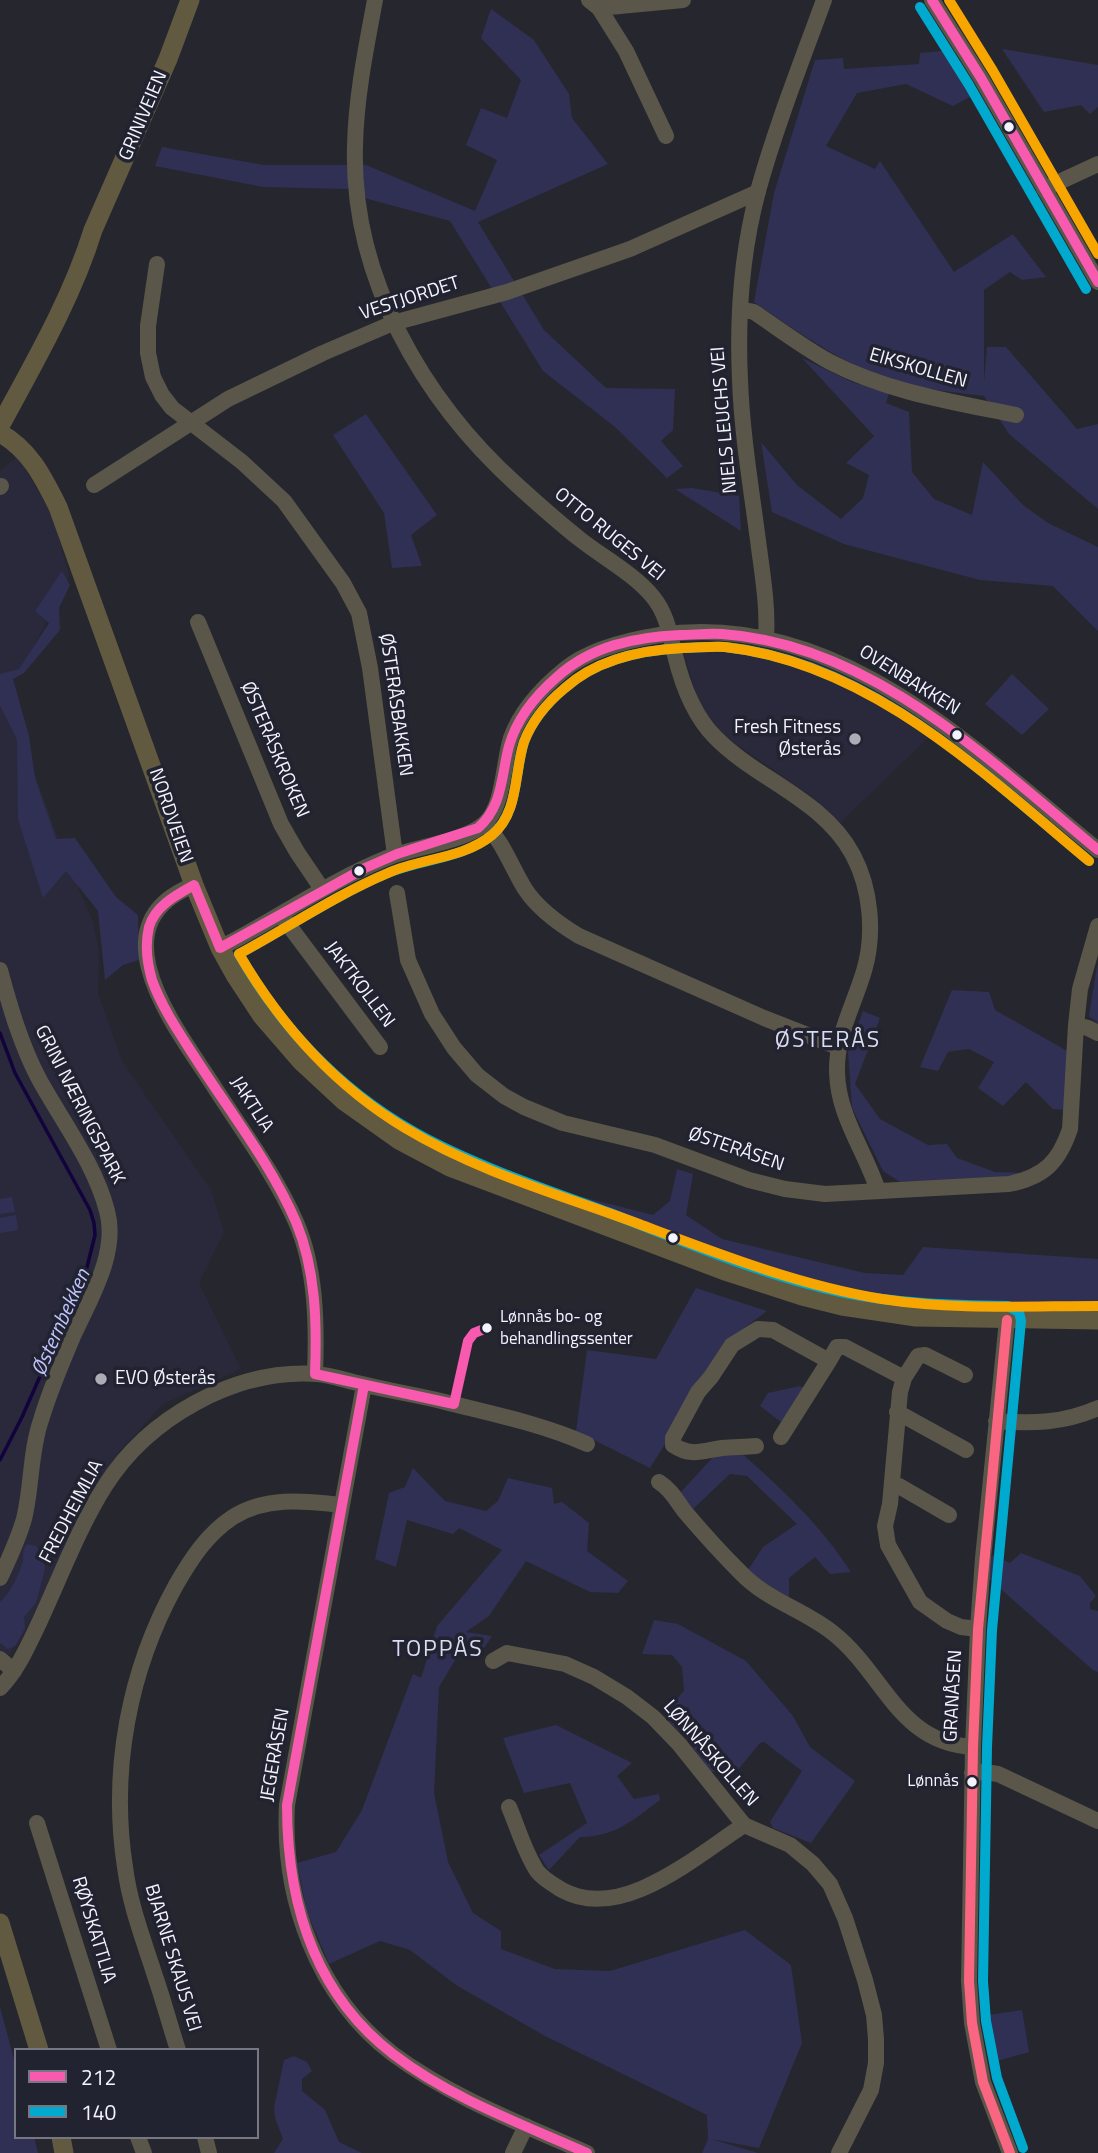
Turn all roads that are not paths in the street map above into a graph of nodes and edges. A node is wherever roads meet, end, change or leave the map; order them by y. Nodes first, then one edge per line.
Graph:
1 (190, 0) edge
2 (375, 0) edge
3 (683, 0) edge
4 (824, 0) edge
5 (932, 0) edge
6 (594, 4) edge
7 (666, 136) dead end
8 (1098, 164) edge
9 (1044, 189) junction
10 (758, 192) junction
11 (93, 230) junction
12 (157, 264) dead end
13 (1098, 282) edge
14 (740, 309) junction
15 (393, 323) junction
16 (0, 400) edge
17 (1016, 415) dead end
18 (189, 422) junction
19 (0, 426) edge
20 (0, 433) edge
21 (93, 485) dead end
22 (198, 622) dead end
23 (671, 634) junction
24 (766, 638) junction
25 (485, 823) junction
26 (1098, 849) edge
27 (395, 855) junction
28 (194, 885) junction
29 (322, 889) junction
30 (397, 893) dead end
31 (281, 915) junction
32 (1098, 926) edge
33 (220, 948) junction
34 (0, 970) edge
35 (1076, 1025) junction
36 (1098, 1033) edge
37 (380, 1046) dead end
38 (838, 1047) junction
39 (878, 1191) junction
40 (1007, 1320) junction
41 (1098, 1320) edge
42 (829, 1361) junction
43 (315, 1374) junction
44 (965, 1375) dead end
45 (904, 1378) junction
46 (364, 1385) junction
47 (1098, 1408) edge
48 (897, 1412) junction
49 (996, 1421) junction
50 (781, 1437) dead end
51 (587, 1444) dead end
52 (756, 1446) dead end
53 (967, 1450) dead end
54 (659, 1482) dead end
55 (892, 1486) junction
56 (342, 1506) junction
57 (950, 1515) dead end
58 (0, 1578) edge
59 (978, 1629) junction
60 (0, 1658) edge
61 (493, 1661) dead end
62 (14, 1671) junction
63 (0, 1688) edge
64 (973, 1747) junction
65 (972, 1773) junction
66 (509, 1807) dead end
67 (1098, 1821) edge
68 (37, 1823) dead end
69 (744, 1825) junction
70 (0, 1923) edge
71 (38, 2048) edge
72 (108, 2048) edge
73 (177, 2048) edge
74 (526, 2126) junction
75 (513, 2153) edge
76 (587, 2153) edge
77 (839, 2153) edge
78 (1010, 2153) edge

1 - 11 main road, GRINIVEIEN
2 - 15 street, OTTO RUGES VEI
3 - 6 street
4 - 10 street, NIELS LEUCHS VEI
5 - 9 street
6 - 7 street
8 - 9 street
9 - 13 street
10 - 14 street, NIELS LEUCHS VEI
10 - 15 street, VESTJORDET
11 - 16 main road, GRINIVEIEN
11 - 19 main road, GRINIVEIEN
12 - 18 street, ØSTERÅSBAKKEN
14 - 17 street, EIKSKOLLEN
14 - 24 street, NIELS LEUCHS VEI
15 - 18 street, VESTJORDET
15 - 23 street, OTTO RUGES VEI
18 - 21 street, VESTJORDET
18 - 27 street, ØSTERÅSBAKKEN
20 - 28 main road, NORDVEIEN
22 - 29 street, ØSTERÅSKROKEN
23 - 24 street, OVENBAKKEN
23 - 25 street, OVENBAKKEN
23 - 38 street, OTTO RUGES VEI
24 - 26 street, OVENBAKKEN
25 - 27 street
25 - 38 street
27 - 29 street
28 - 33 main road, NORDVEIEN
28 - 43 street, JAKTLIA
29 - 31 street
30 - 39 street, ØSTERÅSEN
31 - 33 street
31 - 37 street, JAKTKOLLEN
32 - 35 street, ØSTERÅSEN
33 - 40 main road, NORDVEIEN
34 - 58 street, GRINI NÆRINGSPARK
35 - 36 street
35 - 39 street, ØSTERÅSEN
38 - 39 street, OTTO RUGES VEI
40 - 41 main road, NORDVEIEN
40 - 49 street, GRANÅSEN
42 - 45 street
42 - 50 street
42 - 52 street
43 - 46 street, FREDHEIMLIA
43 - 62 street, FREDHEIMLIA
44 - 45 street
45 - 48 street
46 - 51 street, FREDHEIMLIA
46 - 56 street, JEGERÅSEN
47 - 49 street
48 - 53 street
48 - 55 street
49 - 59 street, GRANÅSEN
54 - 64 street
55 - 57 street
55 - 59 street
56 - 73 street, BJARNE SKAUS VEI
56 - 74 street, JEGERÅSEN
59 - 64 street, GRANÅSEN
60 - 62 street
61 - 69 street, LØNNÅSKOLLEN
62 - 63 street, FREDHEIMLIA
64 - 65 street, GRANÅSEN
65 - 67 street
65 - 78 street, GRANÅSEN
66 - 69 street, LØNNÅSKOLLEN
68 - 72 street, RØYSKATTLIA
69 - 77 street, LØNNÅSKOLLEN
70 - 71 main road
74 - 75 street
74 - 76 street, JEGERÅSEN

